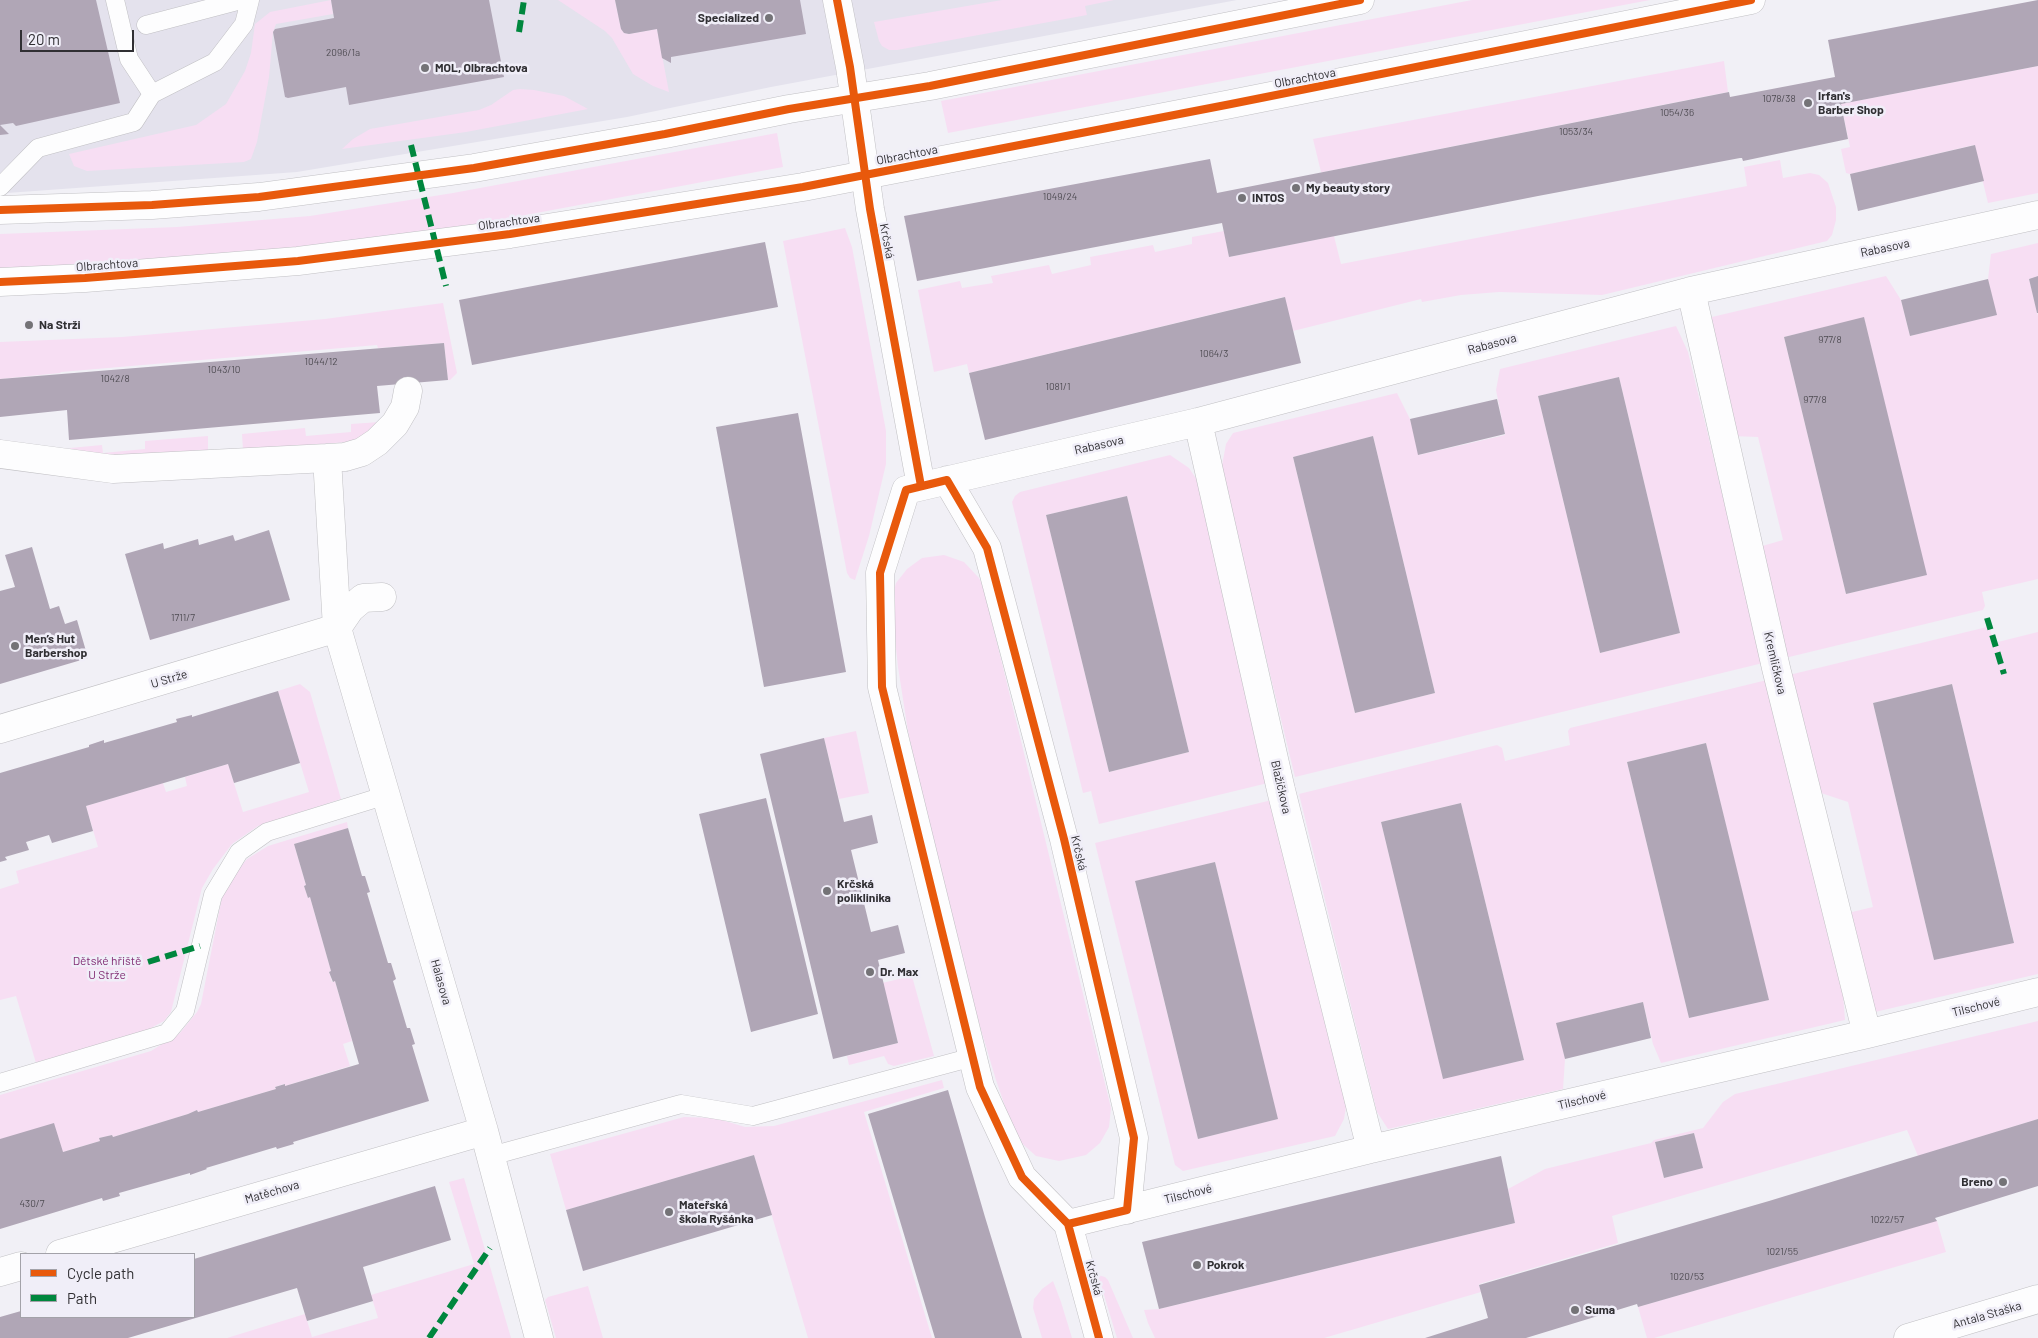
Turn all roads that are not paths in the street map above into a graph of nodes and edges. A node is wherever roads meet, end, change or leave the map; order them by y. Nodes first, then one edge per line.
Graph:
1 (115, 0) edge
2 (241, 0) edge
3 (250, 0) edge
4 (838, 0) edge
5 (1360, 0) edge
6 (1751, 0) edge
7 (146, 25) dead end
8 (152, 94) junction
9 (855, 98) junction
10 (865, 175) junction
11 (0, 186) edge
12 (0, 210) edge
13 (2038, 215) edge
14 (0, 282) edge
15 (1691, 291) junction
16 (408, 391) dead end
17 (1198, 422) junction
18 (0, 454) edge
19 (327, 458) junction
20 (934, 483) junction
21 (382, 597) dead end
22 (337, 628) junction
23 (0, 729) edge
24 (386, 795) junction
25 (2038, 992) edge
26 (1867, 1034) junction
27 (972, 1057) junction
28 (0, 1083) edge
29 (488, 1143) junction
30 (1371, 1149) junction
31 (1127, 1210) junction
32 (1068, 1224) junction
33 (64, 1253) edge
34 (20, 1266) edge
35 (0, 1272) edge
36 (2038, 1300) edge
37 (539, 1338) edge
38 (1099, 1338) edge
39 (1908, 1338) edge

1 - 8 lane
2 - 7 lane
3 - 8 lane
4 - 9 street, Krčská
5 - 9 street
6 - 10 street, Olbrachtova
8 - 11 lane
9 - 10 street, Krčská
9 - 12 street
10 - 14 street, Olbrachtova
10 - 20 street, Krčská
13 - 15 street, Rabasova
15 - 17 street, Rabasova
15 - 26 street, Kremličkova
16 - 19 street
17 - 20 street, Rabasova
17 - 30 street, Blažíčkova
18 - 19 street
19 - 22 street
20 - 27 street, Krčská
20 - 31 street, Krčská
21 - 22 street
22 - 23 street, U Strže
22 - 24 street, Halasova
24 - 28 lane
24 - 29 street, Halasova
25 - 26 street, Tilschové
26 - 30 street, Tilschové
27 - 29 lane
27 - 32 street, Krčská
29 - 33 street, Matěchova
29 - 37 street, Halasova
30 - 31 street, Tilschové
31 - 32 street
32 - 38 street, Krčská
34 - 35 street
36 - 39 street, Antala Staška

